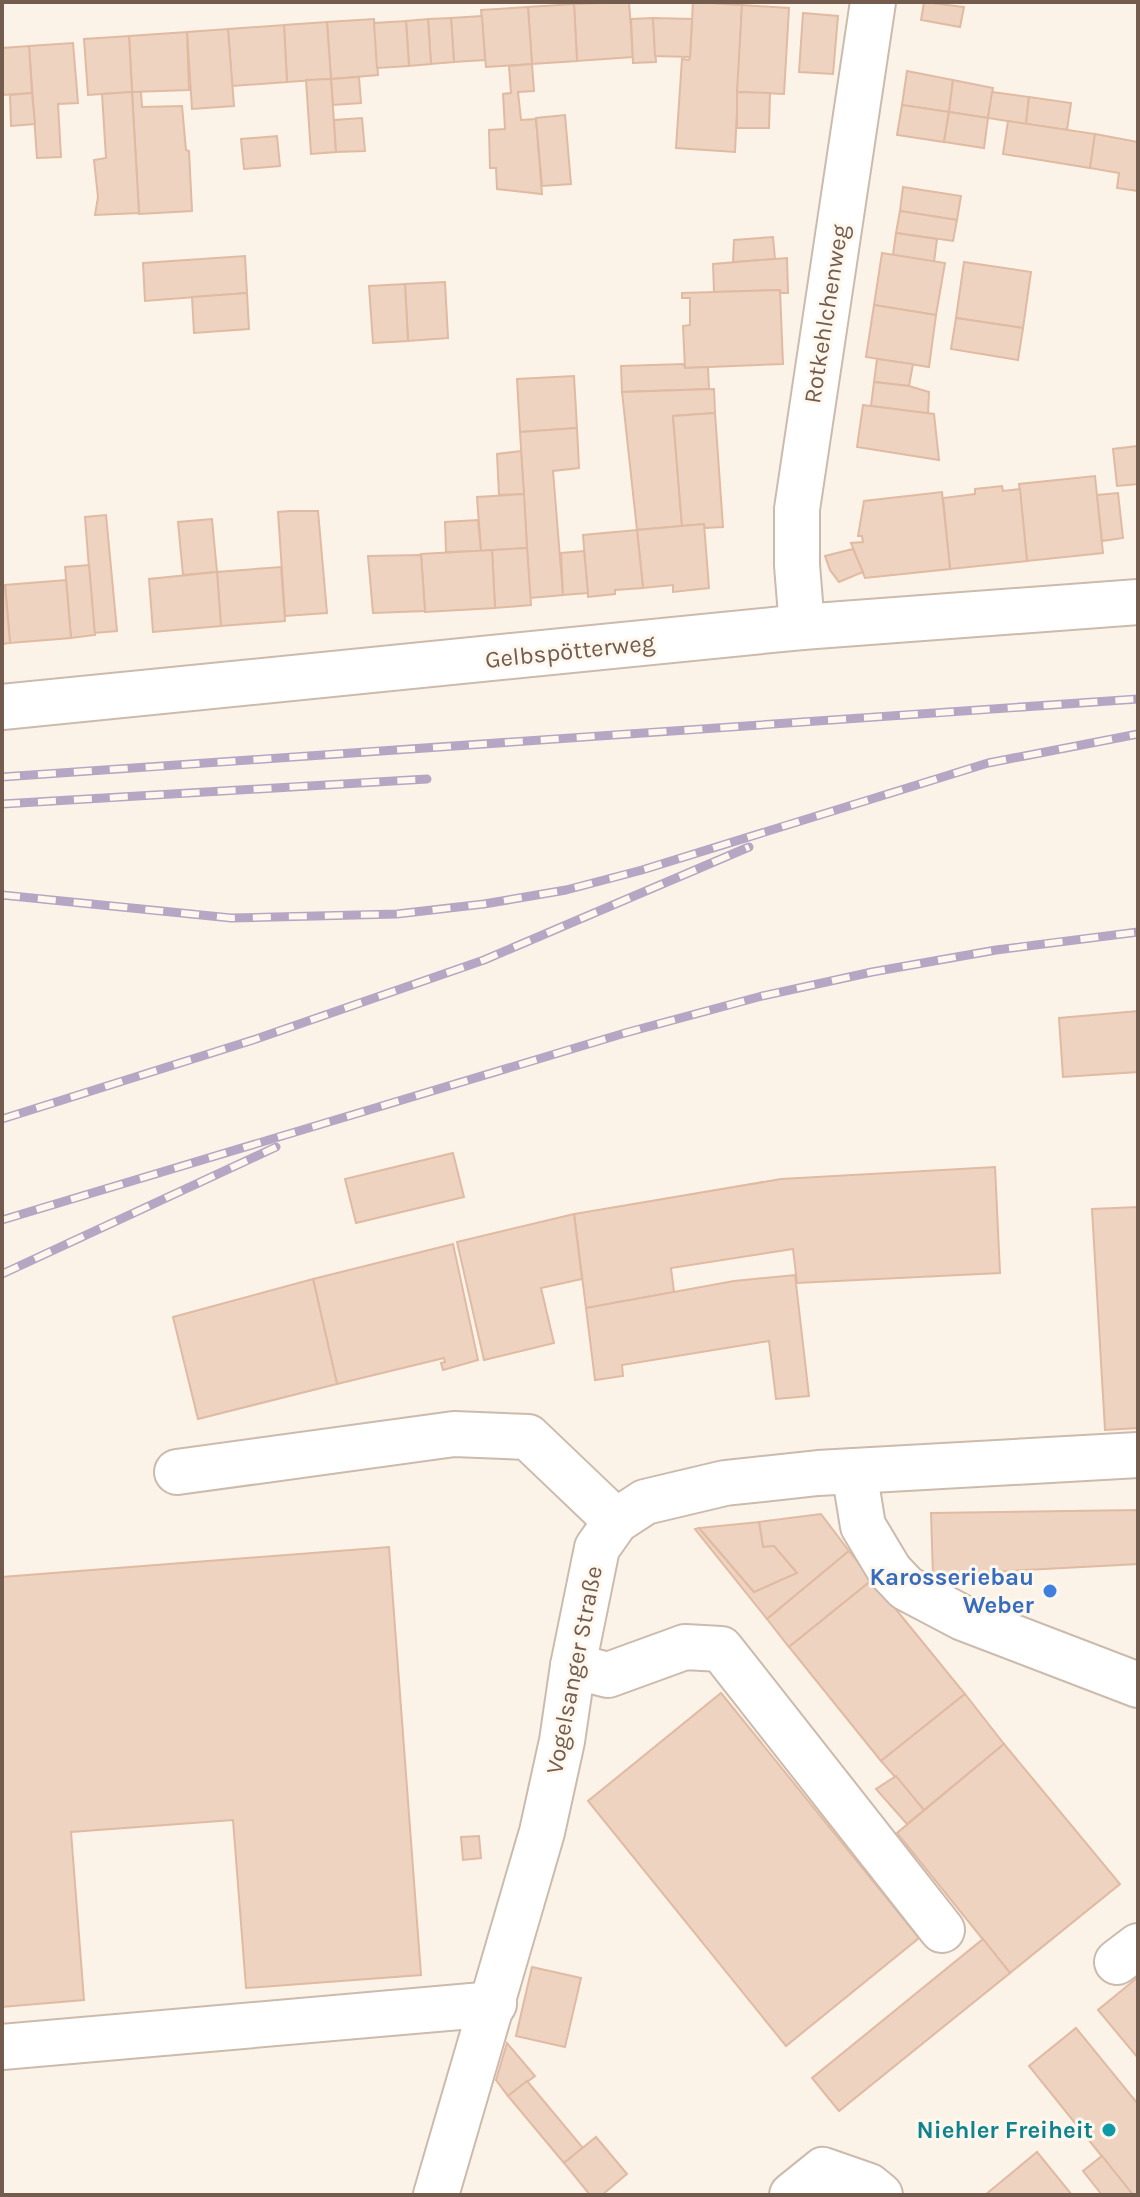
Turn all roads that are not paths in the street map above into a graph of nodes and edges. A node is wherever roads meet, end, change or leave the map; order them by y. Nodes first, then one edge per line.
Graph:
1 (873, 2) edge
2 (1138, 602) edge
3 (802, 627) junction
4 (2, 707) edge
5 (1138, 1455) edge
6 (854, 1471) junction
7 (177, 1472) dead end
8 (616, 1521) junction
9 (573, 1666) junction
10 (1138, 1685) edge
11 (942, 1930) dead end
12 (494, 2004) junction
13 (2, 2047) edge
14 (808, 2182) edge
15 (436, 2195) edge
16 (880, 2195) edge

1 - 3 street, Rotkehlchenweg
2 - 3 street, Gelbspötterweg
3 - 4 street, Gelbspötterweg
5 - 6 street, Vogelsanger Straße
6 - 8 street, Vogelsanger Straße
6 - 10 street
7 - 8 street
8 - 9 street, Vogelsanger Straße
9 - 11 street
9 - 12 street, Vogelsanger Straße
12 - 13 street
12 - 15 street, Vogelsanger Straße
14 - 16 street

